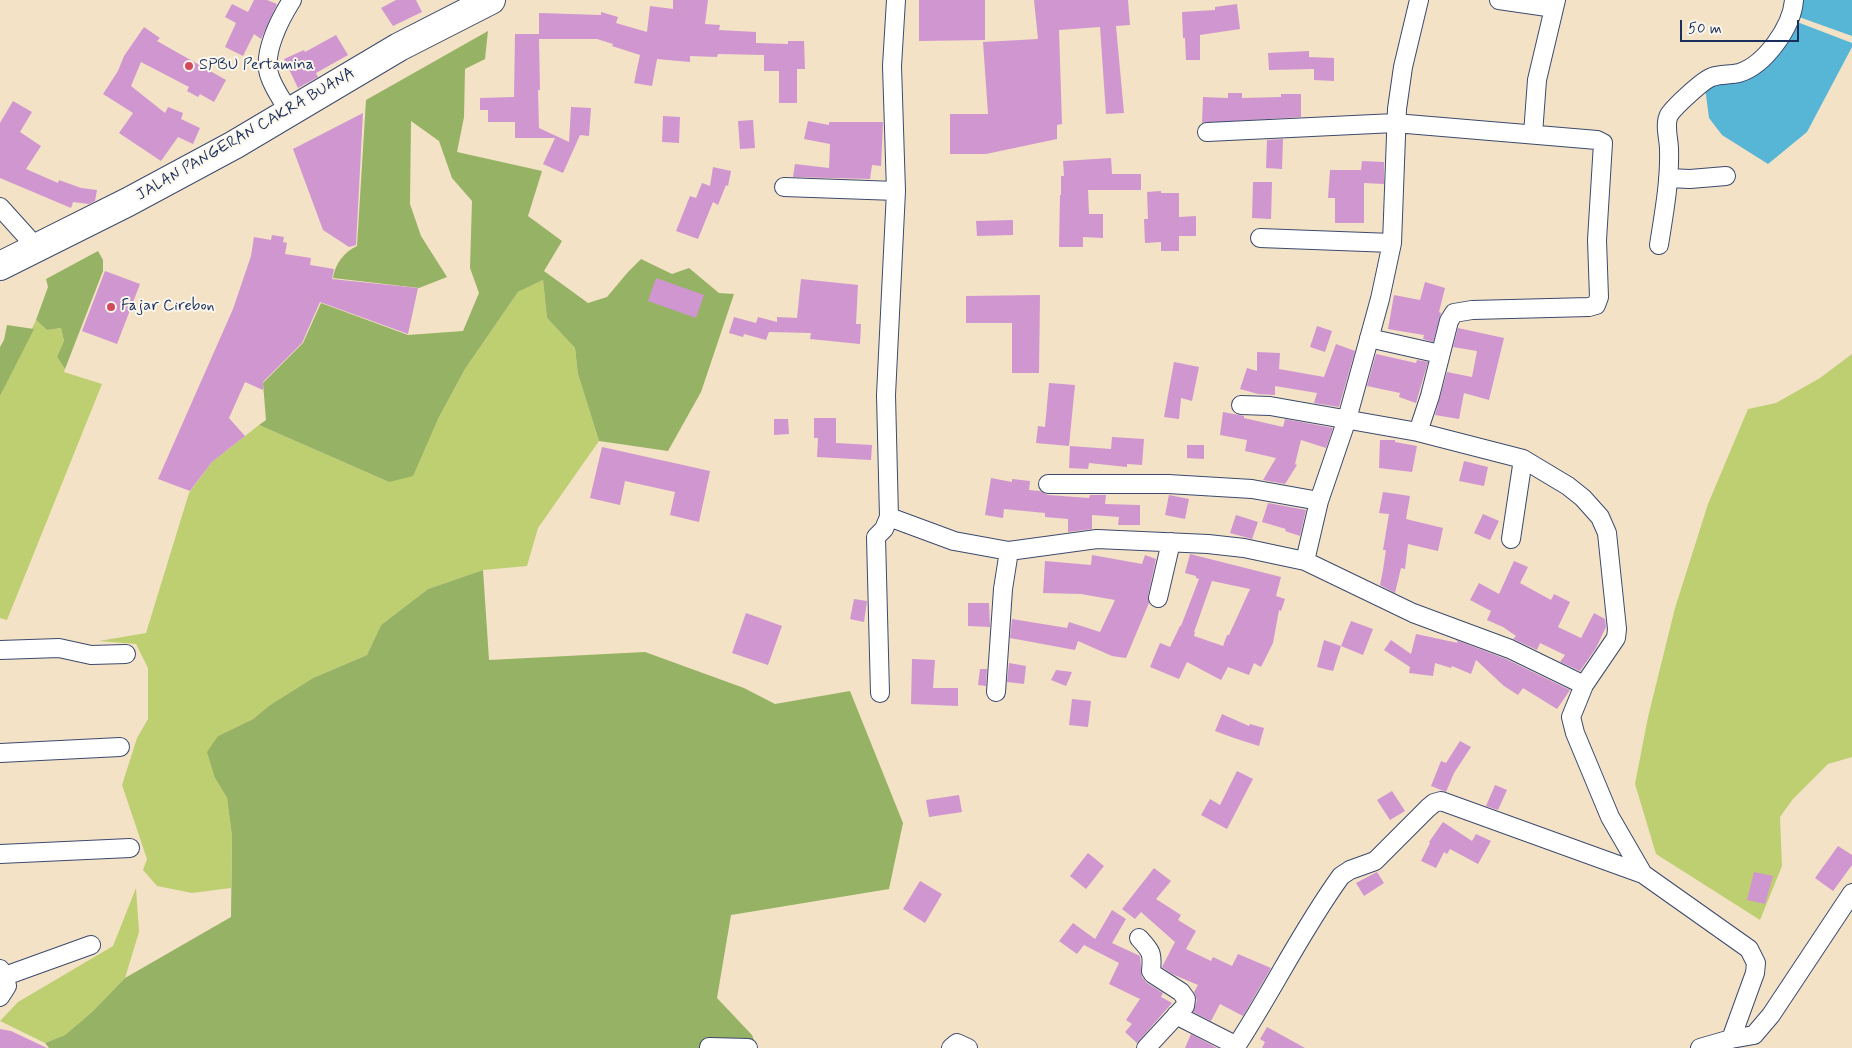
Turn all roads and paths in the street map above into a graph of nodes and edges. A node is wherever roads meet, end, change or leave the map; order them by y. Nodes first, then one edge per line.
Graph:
1 (292, 0) edge
2 (896, 0) edge
3 (1419, 0) edge
4 (1499, 0) edge
5 (1794, 0) edge
6 (488, 1) edge
7 (1555, 4) edge
8 (289, 112) junction
9 (1395, 123) junction
10 (1207, 132) dead end
11 (1533, 134) junction
12 (1726, 176) dead end
13 (1668, 178) junction
14 (784, 187) dead end
15 (896, 191) junction
16 (0, 207) edge
17 (1260, 238) dead end
18 (1392, 243) junction
19 (1659, 245) dead end
20 (38, 248) junction
21 (0, 266) edge
22 (1369, 338) junction
23 (1440, 354) junction
24 (1241, 405) dead end
25 (1347, 418) junction
26 (1418, 432) junction
27 (1523, 459) junction
28 (1048, 484) dead end
29 (1319, 501) junction
30 (889, 517) junction
31 (1511, 539) dead end
32 (1171, 542) junction
33 (1009, 551) junction
34 (1305, 562) junction
35 (1158, 598) dead end
36 (0, 650) edge
37 (126, 654) dead end
38 (1584, 685) junction
39 (996, 692) dead end
40 (880, 693) dead end
41 (120, 747) dead end
42 (0, 753) edge
43 (130, 848) dead end
44 (0, 854) edge
45 (1643, 874) junction
46 (1852, 893) edge
47 (1139, 938) dead end
48 (91, 945) dead end
49 (3, 973) edge
50 (0, 996) edge
51 (1176, 1015) junction
52 (1731, 1039) junction
53 (1755, 1042) edge
54 (709, 1047) dead end
55 (1148, 1047) edge
56 (1236, 1047) edge
57 (748, 1048) edge
58 (951, 1048) edge
59 (968, 1048) edge
60 (1700, 1048) edge

1 - 8 street
2 - 15 street
3 - 9 street
4 - 7 street
5 - 13 street
6 - 8 main road, JALAN PANGERAN CAKRA BUANA
7 - 11 street
8 - 20 main road, JALAN PANGERAN CAKRA BUANA
9 - 10 street
9 - 11 street
9 - 18 street
11 - 23 street
12 - 13 street
13 - 19 street
14 - 15 street
15 - 30 street
16 - 20 street
17 - 18 street
18 - 22 street
20 - 21 main road, JALAN PANGERAN CAKRA BUANA
22 - 23 street
22 - 25 street
23 - 26 street
24 - 25 street
25 - 26 street
25 - 29 street
26 - 27 street
27 - 31 street
27 - 38 street
28 - 29 street
29 - 34 street
30 - 33 street
30 - 40 street
32 - 33 street
32 - 34 street
32 - 35 street
33 - 39 street
34 - 38 street
36 - 37 street
38 - 45 street
41 - 42 street
43 - 44 street
45 - 52 street
45 - 56 street
46 - 53 street
47 - 51 street
48 - 49 street
49 - 50 street
51 - 55 street
51 - 56 street
52 - 53 street
52 - 60 street
54 - 57 street
58 - 59 street

